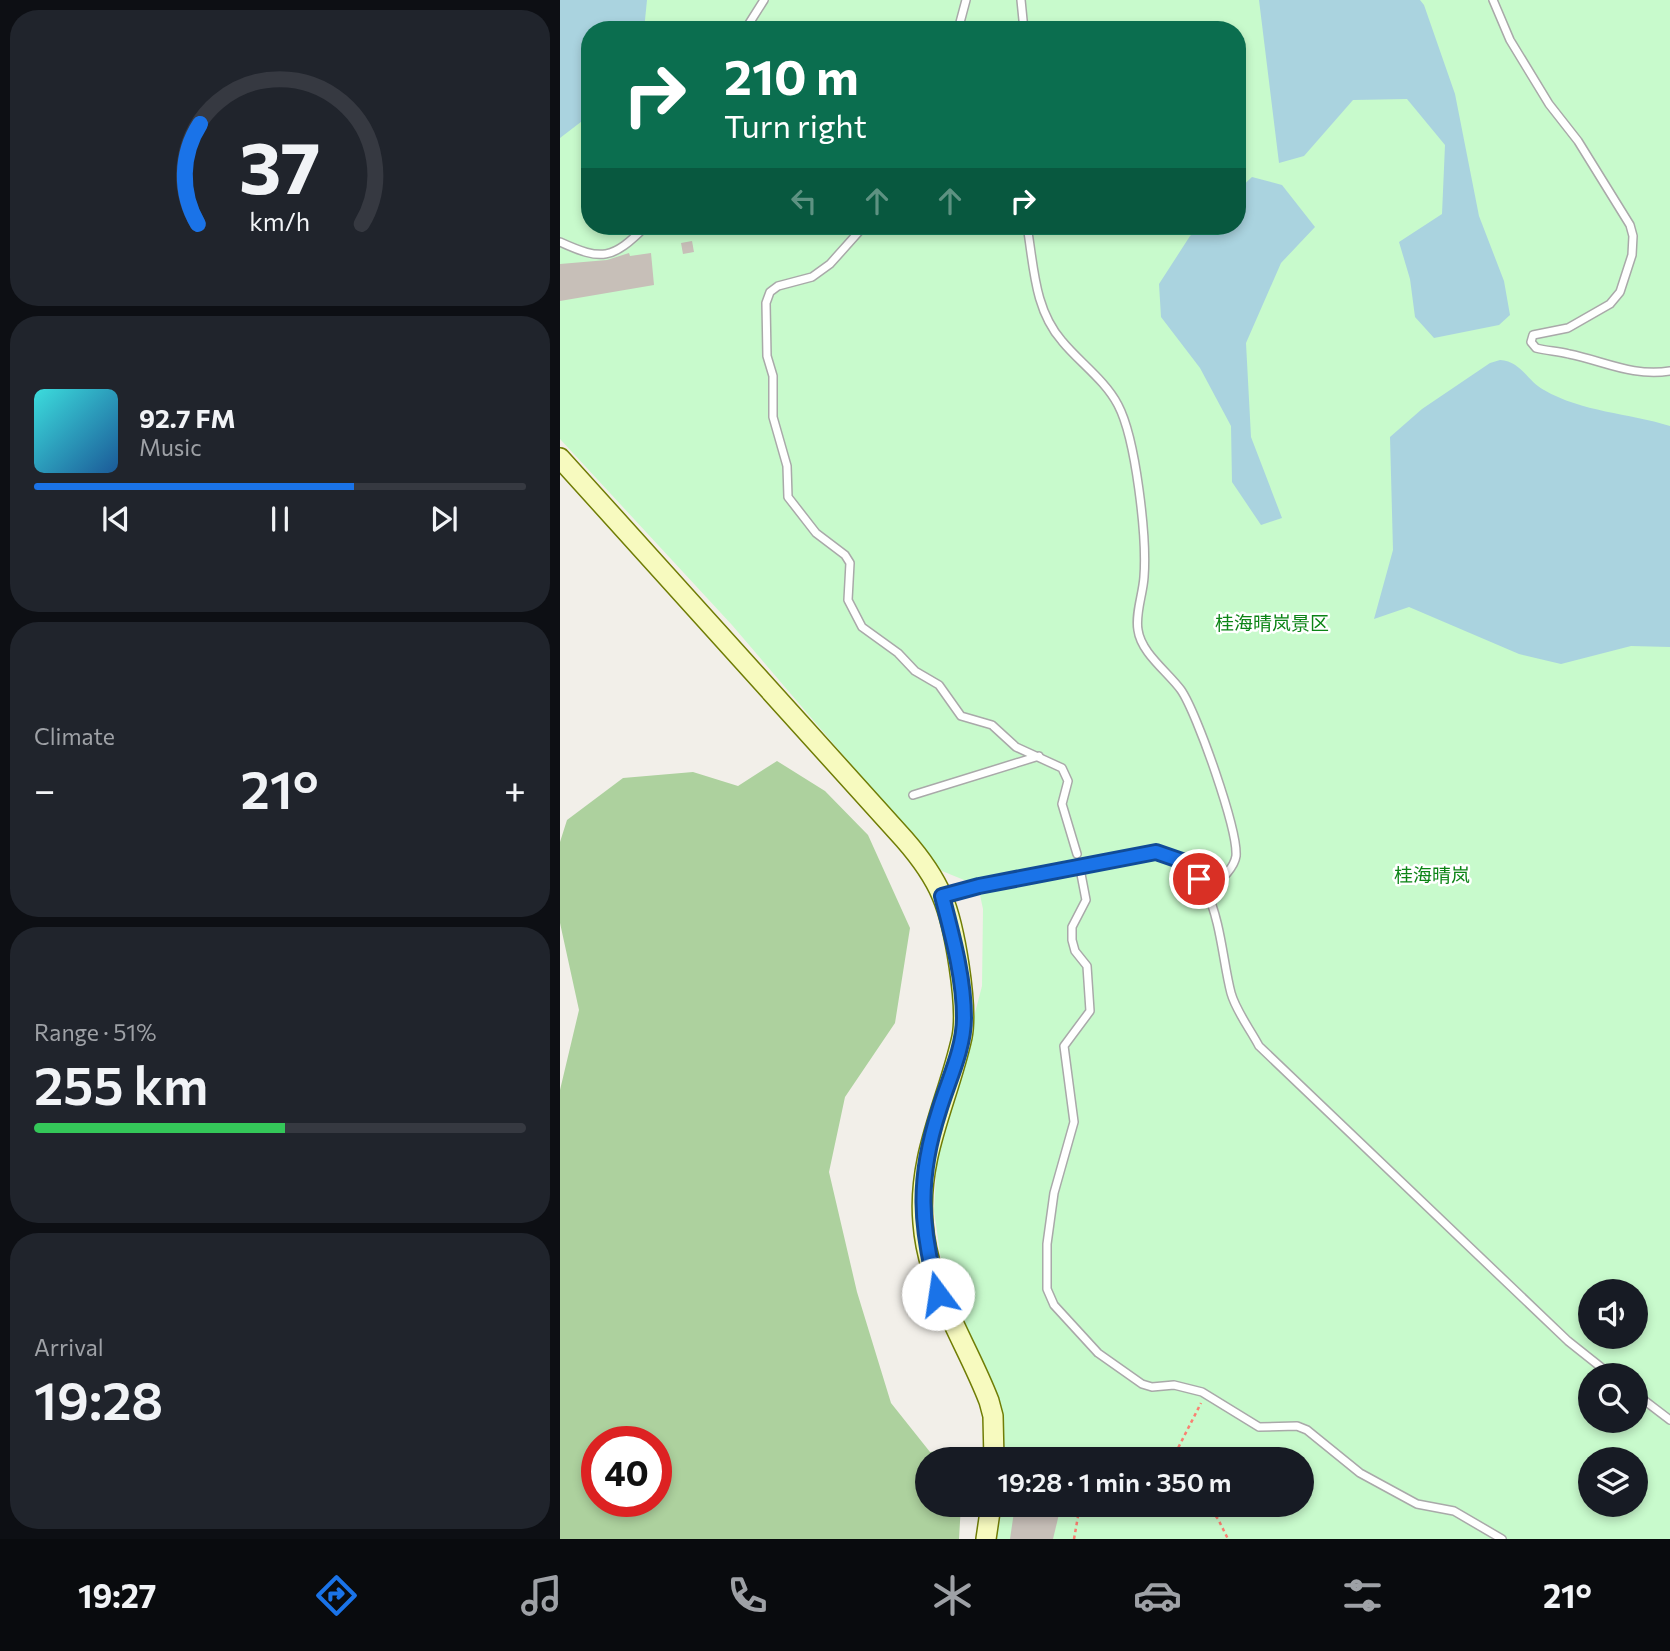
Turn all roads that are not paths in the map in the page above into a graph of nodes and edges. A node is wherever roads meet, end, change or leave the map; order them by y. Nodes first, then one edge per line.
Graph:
1 (764, 0) edge
2 (966, 0) edge
3 (1021, 0) edge
4 (1493, 0) edge
5 (751, 21) edge
6 (960, 21) edge
7 (1023, 21) edge
8 (636, 235) edge
9 (856, 235) edge
10 (1028, 235) edge
11 (560, 242) edge
12 (1670, 371) edge
13 (560, 458) edge
14 (1039, 756) junction
15 (914, 794) dead end
16 (1077, 854) dead end
17 (1081, 874) dead end
18 (1207, 893) junction
19 (942, 896) junction
20 (1596, 1363) edge
21 (1648, 1403) edge
22 (1670, 1420) edge
23 (994, 1447) edge
24 (989, 1517) edge
25 (986, 1539) edge
26 (1502, 1539) edge

1 - 5 lane
2 - 6 lane
3 - 7 lane
4 - 12 lane
8 - 11 lane
9 - 14 lane
10 - 18 lane
13 - 19 street
14 - 15 lane
14 - 16 lane
17 - 26 lane
18 - 19 lane
18 - 20 lane
19 - 23 street
21 - 22 lane
24 - 25 street

